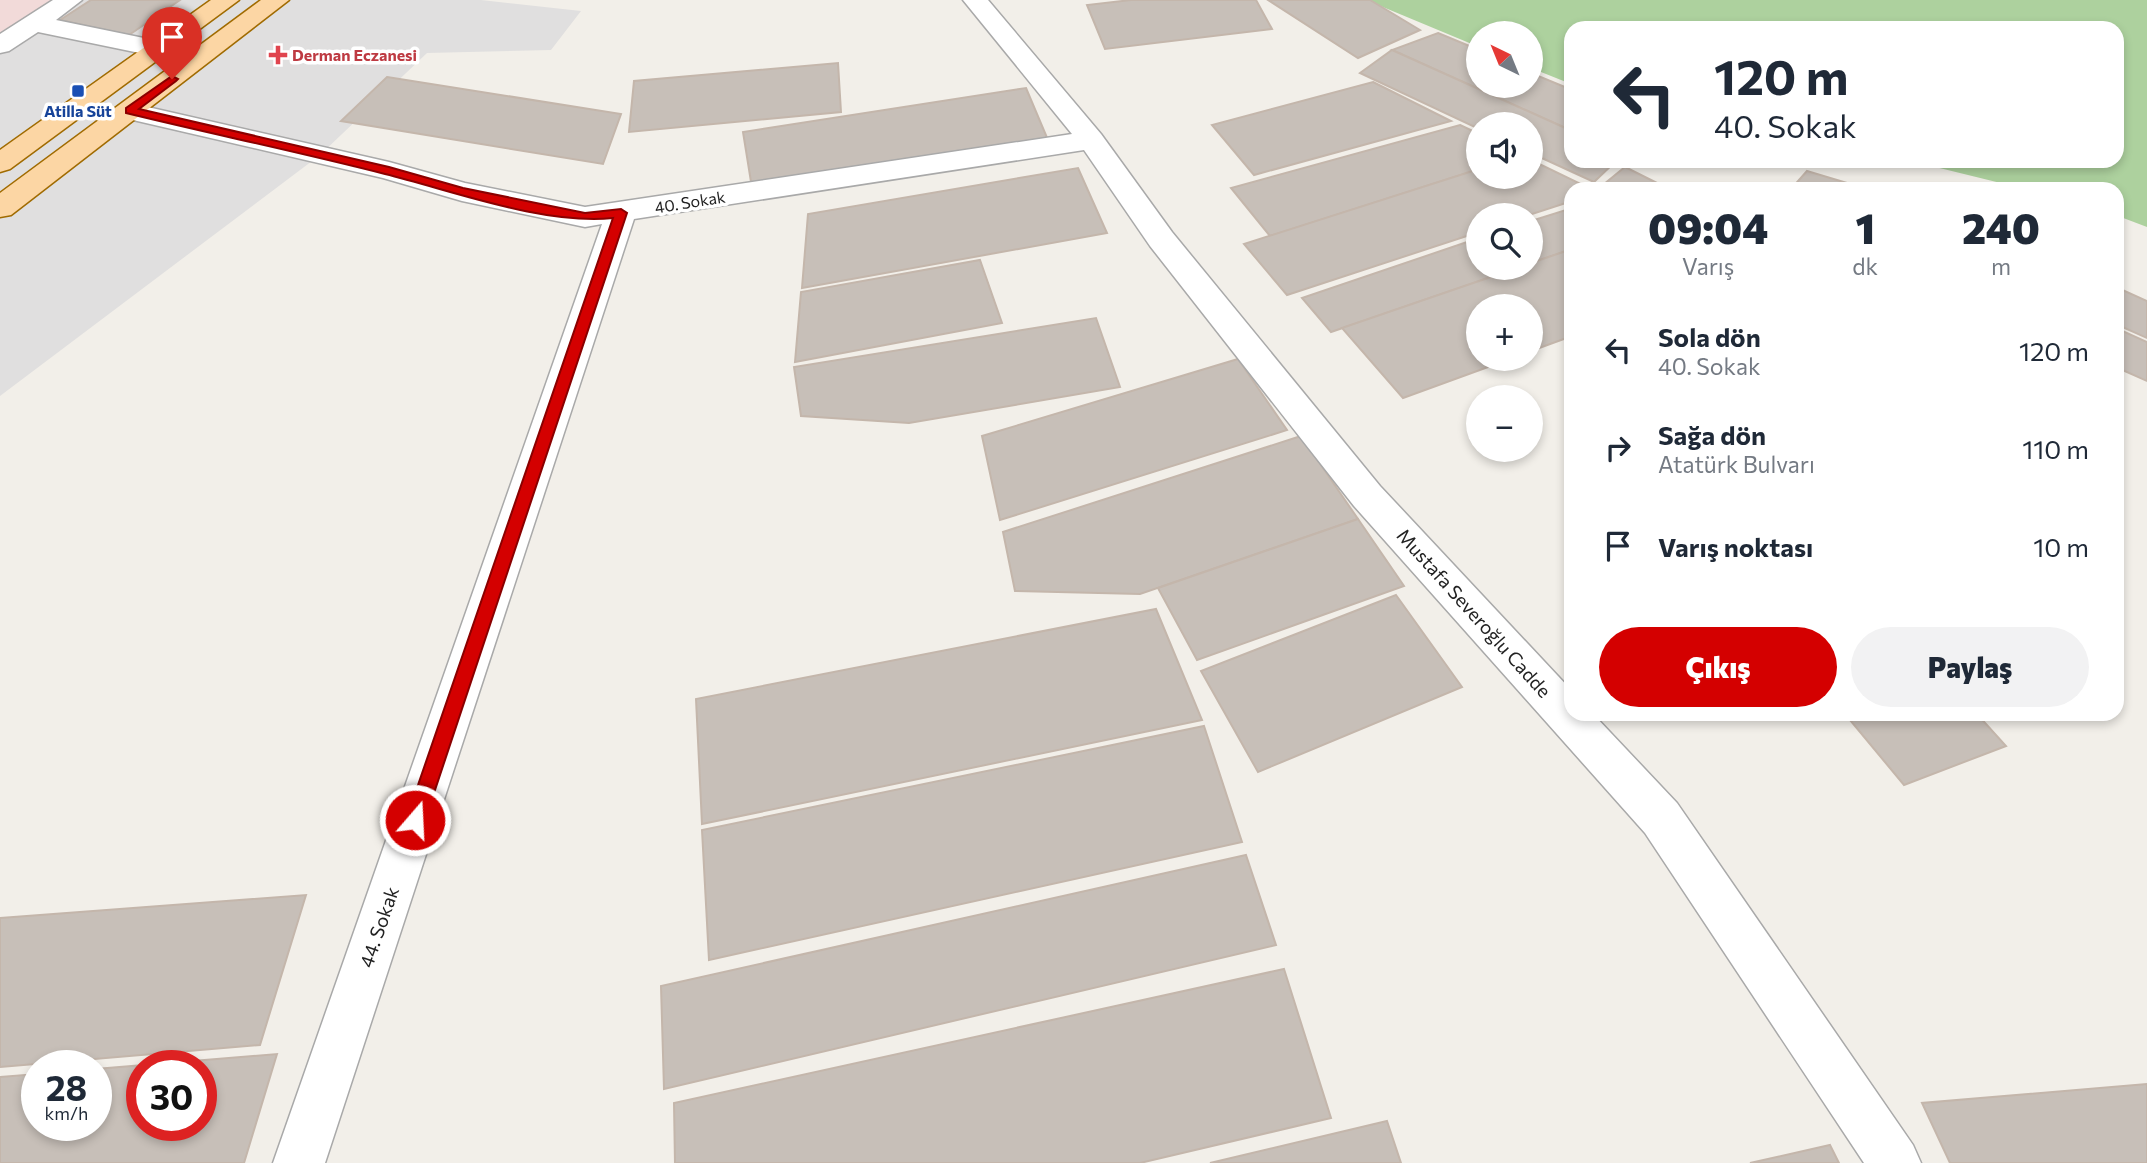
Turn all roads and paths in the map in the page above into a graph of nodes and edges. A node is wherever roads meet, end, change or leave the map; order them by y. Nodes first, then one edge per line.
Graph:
1 (70, 0) edge
2 (227, 0) edge
3 (277, 0) edge
4 (975, 0) edge
5 (34, 23) junction
6 (0, 45) edge
7 (159, 49) junction
8 (130, 111) junction
9 (1091, 140) junction
10 (0, 163) edge
11 (0, 208) edge
12 (621, 213) junction
13 (1564, 712) edge
14 (1572, 721) edge
15 (299, 1163) edge
16 (1895, 1163) edge

1 - 5 street
2 - 7 main road
3 - 8 main road
4 - 9 street, Mustafa Severoğlu Cadde
5 - 6 street
5 - 7 street
7 - 10 main road
8 - 11 main road
8 - 12 street, 40. Sokak
9 - 12 street, 40. Sokak
9 - 13 street, Mustafa Severoğlu Cadde
12 - 15 street, 44. Sokak
14 - 16 street, Mustafa Severoğlu Cadde

